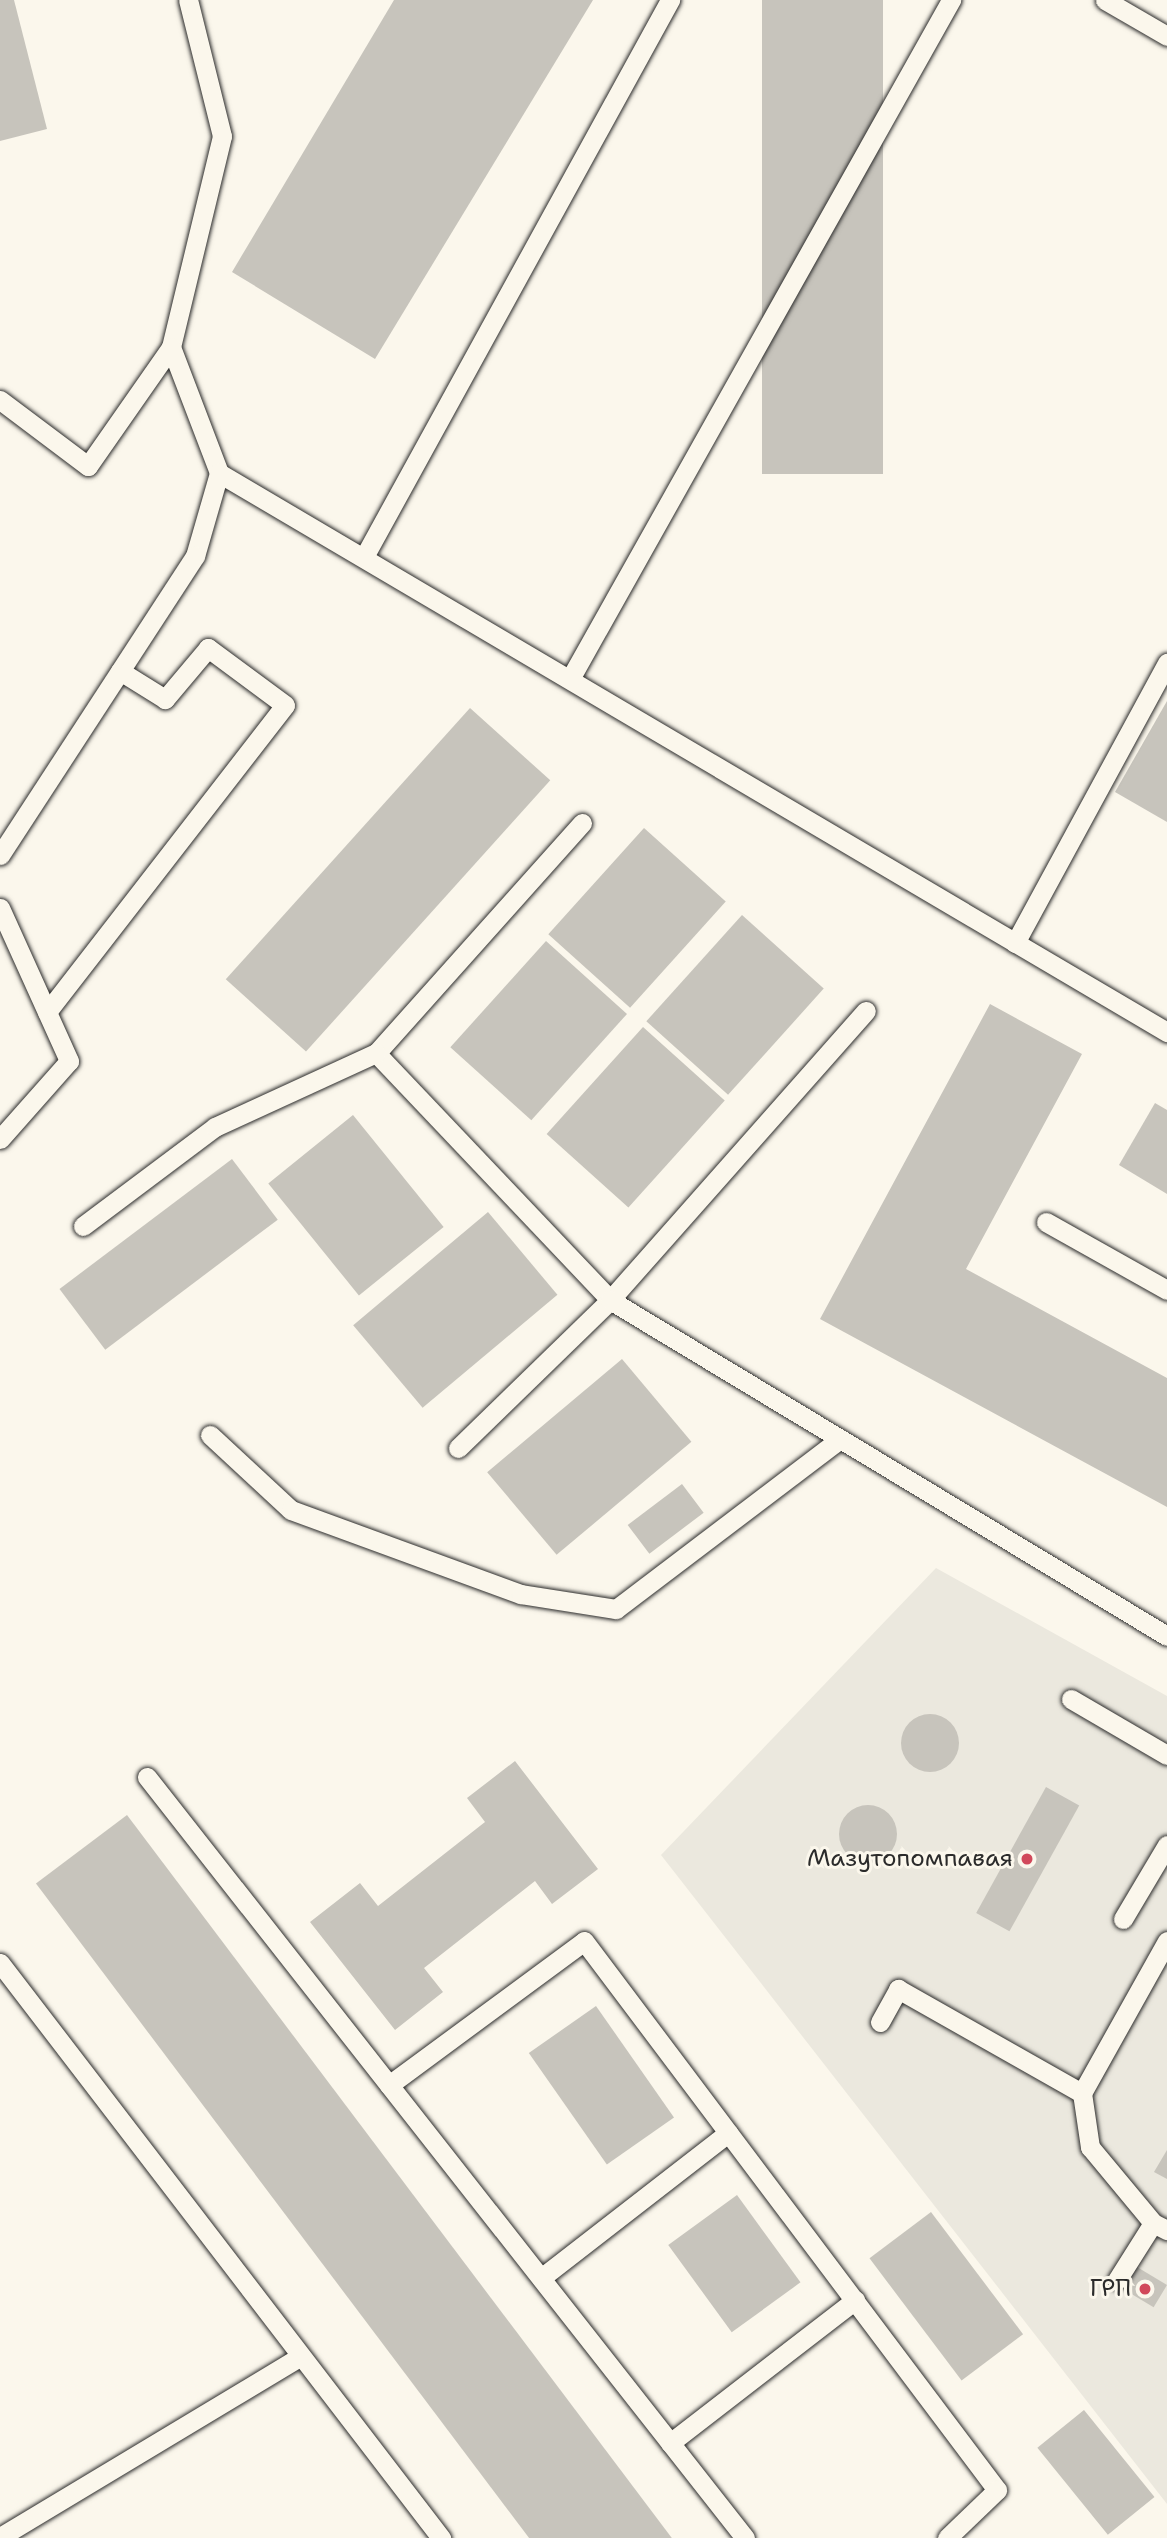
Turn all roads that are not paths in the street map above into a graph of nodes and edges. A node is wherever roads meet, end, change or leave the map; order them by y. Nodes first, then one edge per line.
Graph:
1 (188, 0) edge
2 (670, 0) edge
3 (951, 0) edge
4 (1105, 0) edge
5 (1167, 36) edge
6 (171, 347) junction
7 (0, 400) edge
8 (219, 473) junction
9 (364, 557) junction
10 (1167, 663) edge
11 (120, 671) junction
12 (570, 679) junction
13 (582, 823) dead end
14 (0, 855) edge
15 (0, 908) edge
16 (1015, 943) junction
17 (866, 1011) dead end
18 (47, 1012) junction
19 (1167, 1032) edge
20 (376, 1052) junction
21 (0, 1139) edge
22 (1046, 1222) dead end
23 (83, 1226) dead end
24 (1167, 1290) edge
25 (610, 1300) junction
26 (210, 1434) dead end
27 (840, 1439) junction
28 (458, 1448) dead end
29 (1167, 1636) edge
30 (1071, 1699) dead end
31 (1167, 1755) edge
32 (147, 1777) dead end
33 (1167, 1845) edge
34 (1123, 1919) dead end
35 (1167, 1941) edge
36 (0, 1963) edge
37 (880, 2022) dead end
38 (389, 2085) junction
39 (1082, 2093) junction
40 (728, 2133) junction
41 (1160, 2226) edge
42 (541, 2278) junction
43 (1117, 2280) dead end
44 (855, 2300) junction
45 (301, 2356) junction
46 (670, 2443) junction
47 (0, 2537) edge
48 (441, 2538) edge
49 (745, 2538) edge
50 (947, 2538) edge

1 - 6 lane
2 - 9 lane
3 - 12 lane
4 - 5 lane
6 - 7 lane
6 - 8 lane
8 - 9 lane
8 - 11 lane
9 - 12 lane
10 - 16 lane
11 - 14 lane
11 - 18 lane
12 - 16 lane
13 - 20 lane
15 - 18 lane
16 - 19 lane
17 - 25 lane
18 - 21 lane
20 - 23 lane
20 - 25 lane
22 - 24 lane
25 - 27 lane
25 - 28 lane
26 - 27 lane
27 - 29 lane
30 - 31 lane
32 - 38 lane
33 - 34 lane
35 - 39 lane
36 - 45 lane
37 - 39 lane
38 - 40 lane
38 - 42 lane
39 - 41 lane
40 - 42 lane
40 - 44 lane
41 - 43 lane
42 - 46 lane
44 - 46 lane
44 - 50 lane
45 - 47 lane
45 - 48 lane
46 - 49 lane

